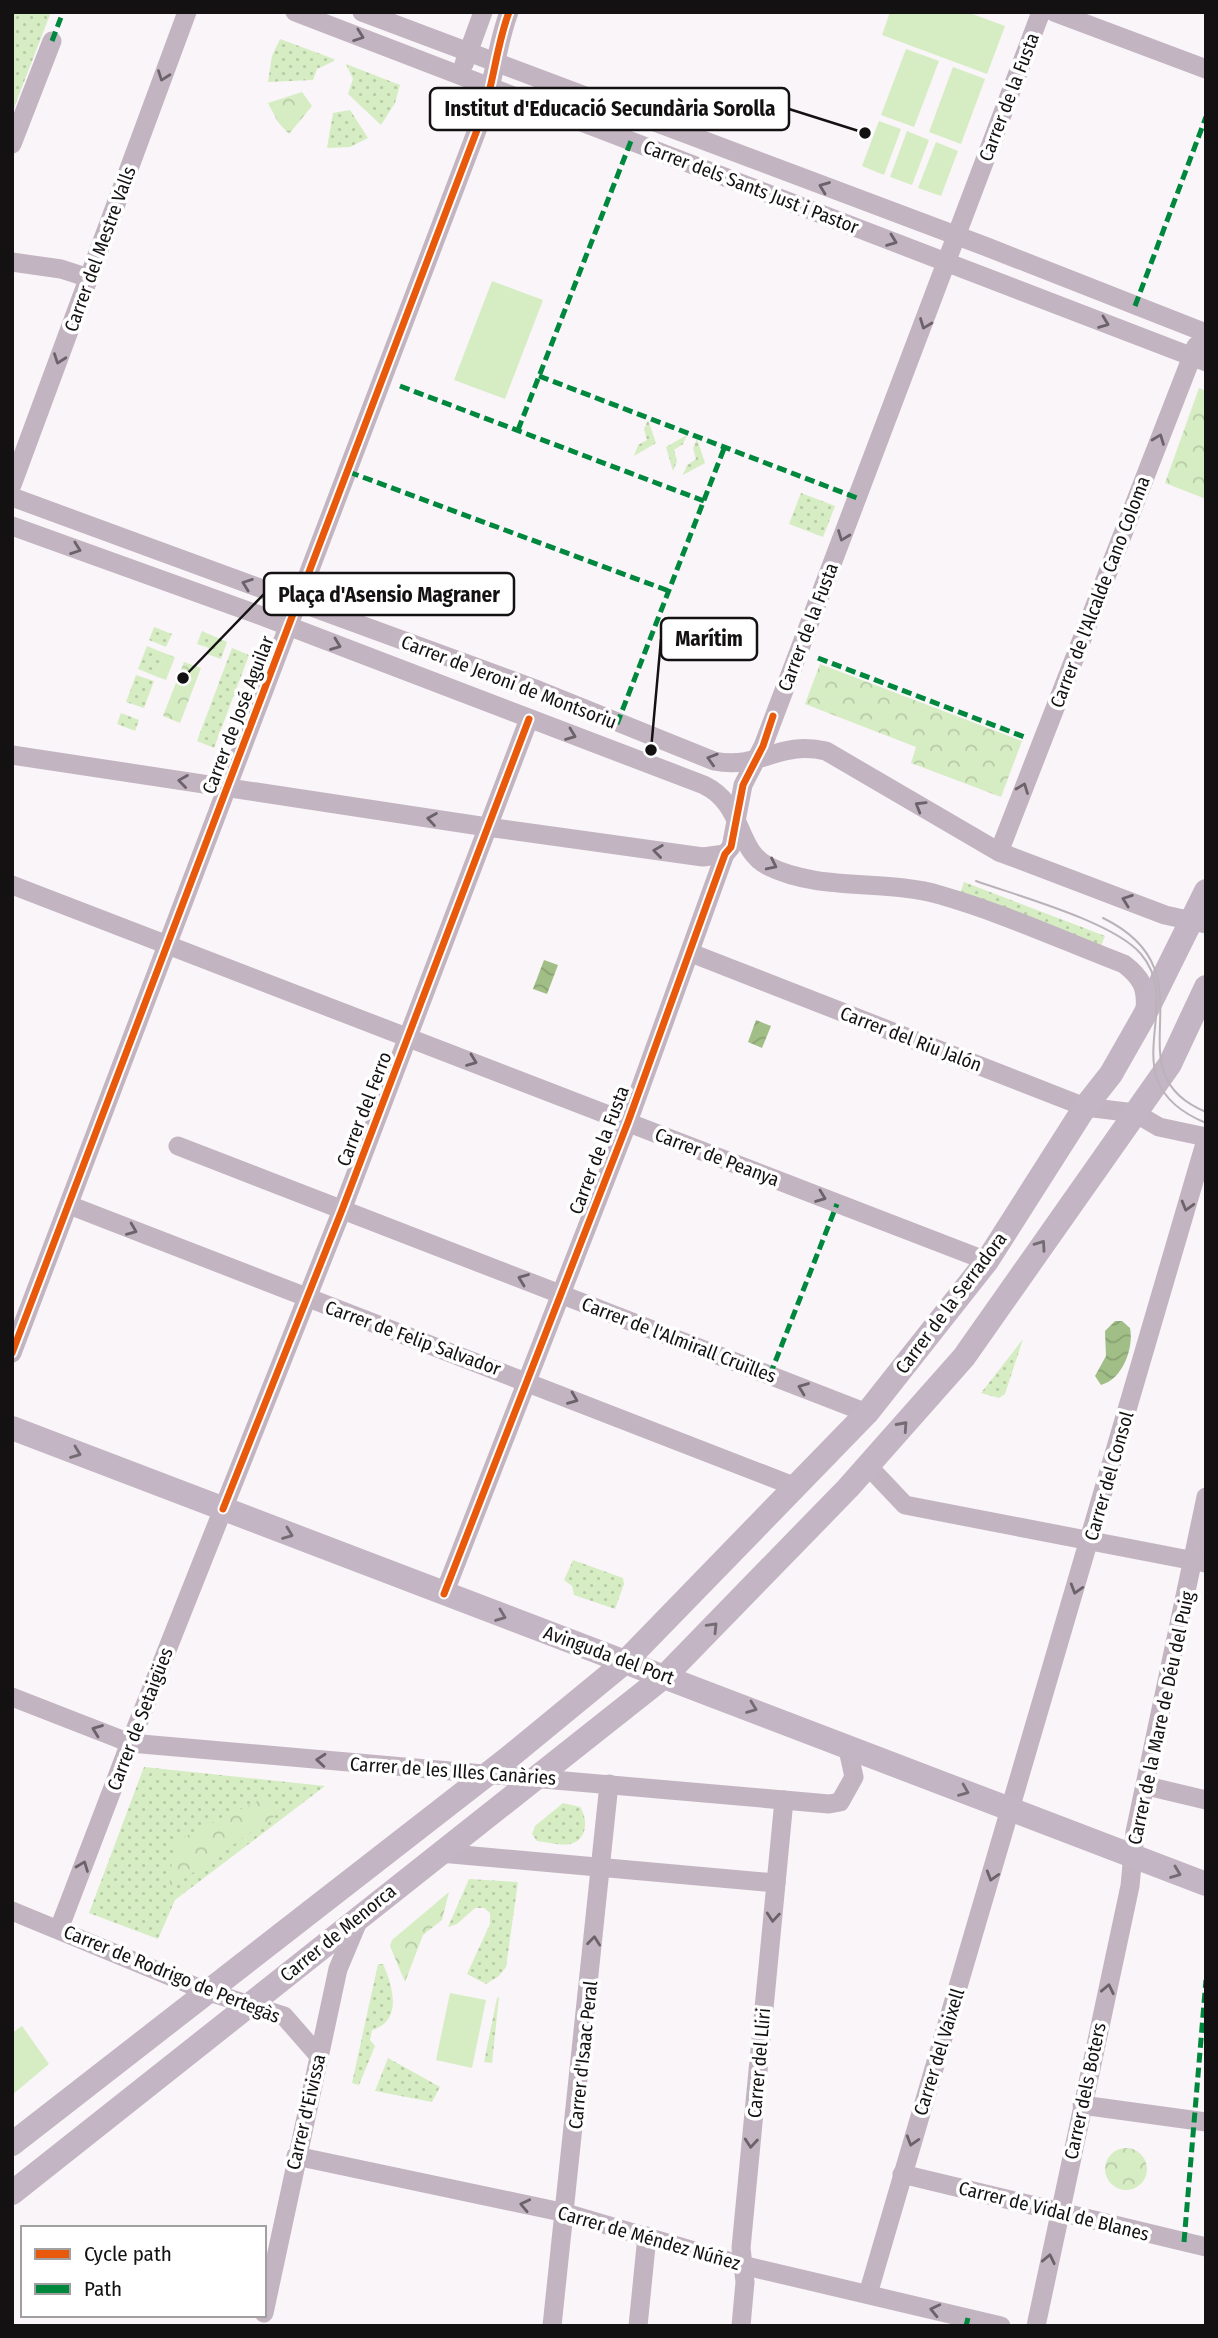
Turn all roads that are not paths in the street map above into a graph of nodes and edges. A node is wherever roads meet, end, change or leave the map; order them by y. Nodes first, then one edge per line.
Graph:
1 (187, 12) edge
2 (295, 12) edge
3 (362, 12) edge
4 (484, 12) edge
5 (509, 12) edge
6 (1041, 12) edge
7 (1054, 12) edge
8 (52, 41) dead end
9 (468, 52) junction
10 (495, 63) junction
11 (1206, 69) edge
12 (460, 74) junction
13 (492, 88) junction
14 (12, 144) edge
15 (957, 236) junction
16 (12, 262) edge
17 (947, 262) junction
18 (89, 278) junction
19 (1204, 333) edge
20 (1199, 359) edge
21 (12, 485) edge
22 (12, 497) edge
23 (12, 526) edge
24 (297, 603) junction
25 (289, 627) junction
26 (529, 719) junction
27 (12, 755) edge
28 (756, 760) junction
29 (227, 788) junction
30 (737, 817) junction
31 (486, 828) junction
32 (999, 852) junction
33 (725, 853) junction
34 (12, 885) edge
35 (1206, 891) edge
36 (1198, 923) edge
37 (167, 946) junction
38 (691, 953) junction
39 (1206, 987) edge
40 (1144, 1016) junction
41 (408, 1036) junction
42 (1085, 1107) junction
43 (1135, 1113) junction
44 (628, 1122) junction
45 (1206, 1139) edge
46 (178, 1146) dead end
47 (69, 1205) junction
48 (342, 1210) junction
49 (987, 1261) junction
50 (561, 1294) junction
51 (306, 1299) junction
52 (12, 1353) edge
53 (527, 1380) junction
54 (867, 1413) junction
55 (12, 1428) edge
56 (868, 1466) junction
57 (796, 1487) junction
58 (1206, 1497) edge
59 (223, 1509) junction
60 (1090, 1543) junction
61 (1199, 1562) edge
62 (444, 1594) junction
63 (625, 1662) junction
64 (666, 1675) junction
65 (12, 1697) edge
66 (130, 1743) junction
67 (847, 1745) junction
68 (486, 1775) junction
69 (537, 1778) junction
70 (609, 1784) junction
71 (1147, 1786) junction
72 (784, 1800) junction
73 (1206, 1800) edge
74 (1011, 1810) junction
75 (440, 1853) junction
76 (1132, 1856) junction
77 (601, 1869) junction
78 (776, 1883) junction
79 (1206, 1884) edge
80 (12, 1911) edge
81 (360, 1914) junction
82 (59, 1929) junction
83 (206, 1991) junction
84 (251, 2003) junction
85 (319, 2056) junction
86 (1082, 2105) junction
87 (1206, 2122) edge
88 (12, 2144) edge
89 (296, 2156) junction
90 (902, 2174) junction
91 (12, 2193) edge
92 (566, 2213) junction
93 (1059, 2213) junction
94 (647, 2236) junction
95 (1206, 2247) edge
96 (742, 2265) junction
97 (869, 2294) junction
98 (266, 2304) edge
99 (552, 2326) edge
100 (638, 2326) edge
101 (741, 2326) edge
102 (1001, 2326) edge
103 (1036, 2326) edge

1 -> 18 street, Carrer del Mestre Valls
2 -> 12 street, Carrer dels Sants Just i Pastor
3 - 9 street, Carrer dels Sants Just i Pastor
4 - 9 street
5 - 10 street, Carrer de José Aguilar
6 - 15 street, Carrer de la Fusta
7 - 11 street
8 - 14 street
9 - 10 street, Carrer dels Sants Just i Pastor
9 - 12 street
10 - 13 street, Carrer de José Aguilar
15 -> 10 street, Carrer dels Sants Just i Pastor
12 - 13 street, Carrer dels Sants Just i Pastor
13 -> 17 street, Carrer dels Sants Just i Pastor
13 - 24 street, Carrer de José Aguilar
15 - 17 street, Carrer de la Fusta
15 - 19 street, Carrer dels Sants Just i Pastor
16 - 18 street
17 -> 20 street, Carrer dels Sants Just i Pastor
17 -> 28 street, Carrer de la Fusta
18 -> 21 street, Carrer del Mestre Valls
19 - 20 street, Carrer de l'Alcalde Cano Coloma
32 -> 20 street, Carrer de l'Alcalde Cano Coloma
24 -> 22 street, Carrer de Jeroni de Montsoriu
23 -> 25 street, Carrer de Jeroni de Montsoriu
24 - 25 street, Carrer de José Aguilar
28 -> 24 street, Carrer de Jeroni de Montsoriu
25 -> 26 street, Carrer de Jeroni de Montsoriu
25 - 29 street, Carrer de José Aguilar
26 -> 30 street, Carrer de Jeroni de Montsoriu
26 - 31 street, Carrer del Ferro
29 -> 27 street
28 - 30 street, Carrer de la Fusta
32 -> 28 street, Carrer de Jeroni de Montsoriu
31 -> 29 street
29 - 37 street, Carrer de José Aguilar
30 - 33 street, Carrer de la Fusta
30 -> 40 street, Carrer de Jeroni de Montsoriu
33 -> 31 street
31 - 41 street, Carrer del Ferro
36 -> 32 street, Carrer de Jeroni de Montsoriu
33 - 38 street, Carrer de la Fusta
34 - 37 street, Carrer de Peanya
35 - 36 main road, Carrer de la Serradora
36 - 40 main road, Carrer de la Serradora
37 - 41 street, Carrer de Peanya
37 - 47 street, Carrer de José Aguilar
38 - 42 street, Carrer del Riu Jalón
38 - 44 street, Carrer de la Fusta
39 - 43 main road, Carrer de la Serradora
40 - 42 main road, Carrer de la Serradora
41 -> 44 street, Carrer de Peanya
41 - 48 street, Carrer del Ferro
42 - 43 street, Carrer del Riu Jalón
42 - 49 main road, Carrer de la Serradora
43 - 45 street, Carrer del Riu Jalón
56 -> 43 main road, Carrer de la Serradora
44 -> 49 street, Carrer de Peanya
44 - 50 street, Carrer de la Fusta
45 -> 60 street, Carrer del Consol
46 - 48 street, Carrer de l'Almirall Cruïlles
47 -> 51 street, Carrer de Felip Salvador
47 - 52 street, Carrer de José Aguilar
50 -> 48 street, Carrer de l'Almirall Cruïlles
48 - 51 street, Carrer del Ferro
49 - 54 main road, Carrer de la Serradora
50 - 53 street, Carrer de la Fusta
54 -> 50 street, Carrer de l'Almirall Cruïlles
51 - 53 street, Carrer de Felip Salvador
51 - 59 street, Carrer del Ferro
53 -> 57 street, Carrer de Felip Salvador
53 - 62 street, Carrer de la Fusta
54 - 57 main road, Carrer de la Serradora
55 -> 59 main road, Avinguda del Port
56 - 60 street
64 -> 56 main road, Carrer de la Serradora
57 - 63 main road, Carrer de la Serradora
58 - 61 street, Carrer de la Mare de Déu del Puig
59 -> 62 main road, Avinguda del Port
59 - 66 street, Carrer de Setaigües
60 - 61 street
60 -> 74 street, Carrer del Consol
61 - 71 street, Carrer de la Mare de Déu del Puig
62 -> 63 main road, Avinguda del Port
63 - 64 main road, Avinguda del Port
63 - 68 main road, Carrer de Menorca
64 -> 67 main road, Avinguda del Port
64 - 69 main road, Carrer de Menorca
66 -> 65 street, Carrer de les Illes Canàries
68 -> 66 street, Carrer de les Illes Canàries
82 -> 66 street, Carrer de Setaigües
67 - 72 street, Carrer de les Illes Canàries
67 -> 74 main road, Avinguda del Port
68 - 69 street, Carrer de les Illes Canàries
68 - 83 main road, Carrer de Menorca
69 - 70 street, Carrer de les Illes Canàries
69 - 75 main road, Carrer de Menorca
70 - 72 street, Carrer de les Illes Canàries
70 - 77 street, Carrer d'Isaac Peral
71 - 73 street
71 - 76 street, Carrer de la Mare de Déu del Puig
72 - 78 street, Carrer del Lliri
74 - 76 main road, Avinguda del Port
74 -> 90 street, Carrer del Vaixell
75 - 77 street
75 - 81 main road, Carrer de Menorca
76 -> 79 main road, Avinguda del Port
86 -> 76 street, Carrer dels Boters
77 - 78 street
92 -> 77 street, Carrer d'Isaac Peral
78 -> 96 street, Carrer del Lliri
80 - 82 street, Carrer de Rodrigo de Pertegàs
81 - 84 main road, Carrer de Menorca
81 - 85 street, Carrer d'Eivissa
82 - 83 street, Carrer de Rodrigo de Pertegàs
83 - 84 street, Carrer de Rodrigo de Pertegàs
83 - 88 main road, Carrer de Menorca
84 - 85 street, Carrer de Rodrigo de Pertegàs
84 - 91 main road, Carrer de Menorca
85 - 89 street, Carrer d'Eivissa
86 - 87 street
86 - 93 street, Carrer dels Boters
92 -> 89 street, Carrer de Méndez Núñez
89 - 98 street, Carrer d'Eivissa
90 - 93 street, Carrer de Vidal de Blanes
90 - 97 street, Carrer del Vaixell
92 - 94 street, Carrer de Méndez Núñez
92 - 99 street, Carrer d'Isaac Peral
93 - 95 street, Carrer de Vidal de Blanes
103 -> 93 street, Carrer dels Boters
94 - 96 street, Carrer de Méndez Núñez
94 - 100 street
96 - 97 street, Carrer de Méndez Núñez
96 - 101 street, Carrer del Lliri
102 -> 97 street, Carrer de Méndez Núñez

